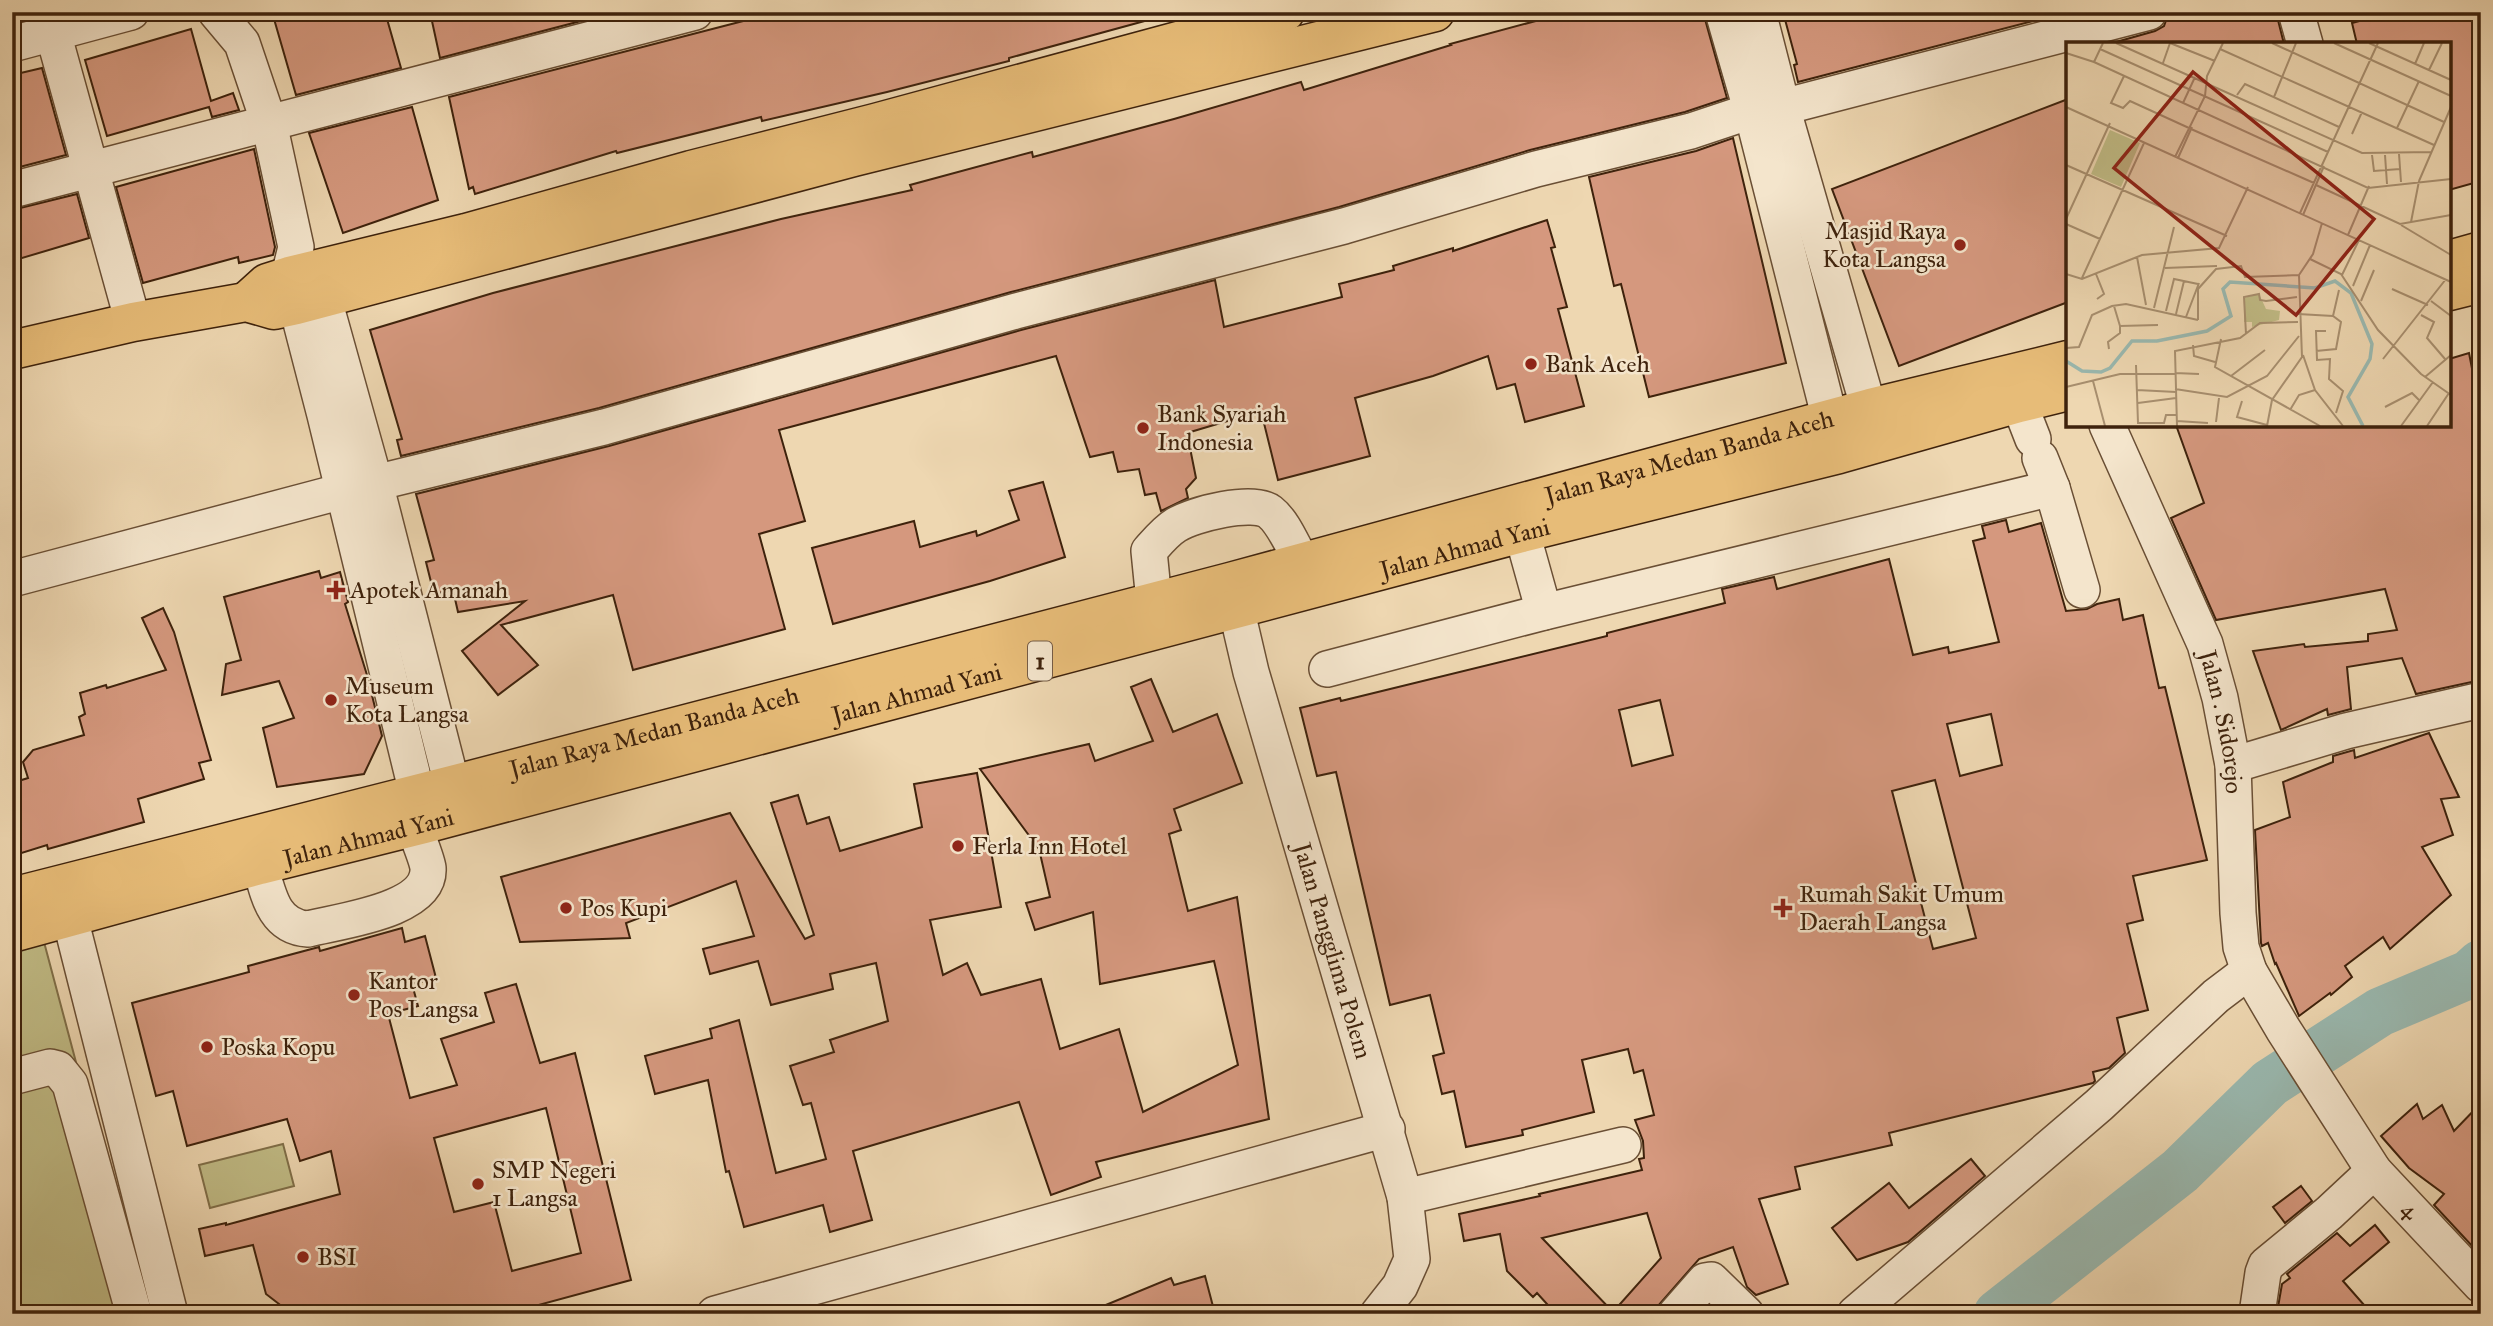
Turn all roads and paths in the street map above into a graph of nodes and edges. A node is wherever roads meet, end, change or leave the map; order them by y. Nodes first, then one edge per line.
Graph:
1 (131, 12) edge
2 (216, 12) edge
3 (695, 12) edge
4 (1285, 12) edge
5 (1435, 12) edge
6 (1723, 12) edge
7 (1758, 12) edge
8 (2149, 12) edge
9 (2296, 12) edge
10 (53, 33) junction
11 (2304, 42) edge
12 (12, 44) edge
13 (989, 107) junction
14 (1767, 109) junction
15 (269, 123) junction
16 (89, 170) junction
17 (12, 190) edge
18 (2481, 251) edge
19 (2451, 259) edge
20 (304, 279) junction
21 (2481, 283) edge
22 (2451, 290) edge
23 (132, 322) junction
24 (12, 350) edge
25 (2066, 361) edge
26 (2066, 391) edge
27 (2019, 403) junction
28 (1874, 425) junction
29 (2108, 427) edge
30 (1835, 437) junction
31 (2042, 462) junction
32 (359, 487) junction
33 (1520, 518) junction
34 (1302, 562) junction
35 (12, 579) edge
36 (2082, 590) dead end
37 (1233, 596) junction
38 (1154, 601) junction
39 (1544, 612) junction
40 (1327, 669) dead end
41 (2481, 700) edge
42 (2233, 765) junction
43 (433, 808) junction
44 (260, 865) junction
45 (12, 897) edge
46 (70, 918) junction
47 (12, 933) edge
48 (2249, 971) junction
49 (12, 1077) edge
50 (1387, 1129) junction
51 (2347, 1130) joint
52 (1623, 1144) dead end
53 (2374, 1171) junction
54 (1405, 1197) junction
55 (2481, 1286) edge
56 (134, 1314) edge
57 (170, 1314) edge
58 (715, 1314) edge
59 (1378, 1314) edge
60 (1676, 1314) edge
61 (1746, 1314) edge
62 (1855, 1314) edge
63 (2257, 1314) edge

1 - 10 street
2 - 15 street
3 - 15 street
4 - 13 main road
5 - 13 main road
6 - 14 street
7 - 14 street
8 - 14 street
9 - 11 street
10 - 12 street
10 - 16 street
13 - 20 main road
14 - 28 street
14 - 30 street
14 - 32 street
15 - 16 street
15 - 20 street
16 - 17 street
16 - 23 street
18 - 19 main road
20 - 23 main road
20 - 32 street
21 - 22 main road
23 - 24 main road
25 - 28 main road, 1
26 - 27 main road, Jalan Ahmad Yani / 1
27 - 28 main road, Jalan Ahmad Yani / 1
27 - 31 street
28 - 30 main road, Jalan Ahmad Yani / 1
29 - 42 street, Jalan . Sidorejo
30 - 33 main road, Jalan Ahmad Yani / 1
31 - 36 street
31 - 39 street
32 - 35 street
32 - 43 street
33 - 34 main road, Jalan Raya Medan Banda Aceh / 1
33 - 37 main road, Jalan Ahmad Yani / 1
33 - 39 street
34 - 37 main road, Jalan Raya Medan Banda Aceh / 1
34 - 38 street
37 - 38 main road, Jalan Raya Medan Banda Aceh / 1
37 - 43 main road, Jalan Ahmad Yani / 1
37 - 50 street, Jalan Pangglima Polem
38 - 43 main road, Jalan Raya Medan Banda Aceh / 1
39 - 40 street
41 - 42 street
42 - 48 street, Jalan . Sidorejo
43 - 44 main road, Jalan Ahmad Yani / 1
43 - 44 street
43 - 45 main road, Jalan Raya Medan Banda Aceh / 1
44 - 46 main road, Jalan Ahmad Yani / 1
46 - 47 main road, Jalan Ahmad Yani / 1
46 - 57 street
48 - 51 street, Jalan . Sidorejo
48 - 62 street
49 - 56 street
50 - 54 street, Jalan Pangglima Polem
50 - 58 street
51 - 53 street, 4
52 - 54 street
53 - 55 street, 4
53 - 63 street
54 - 59 street, Jalan Pangglima Polem
60 - 61 street

